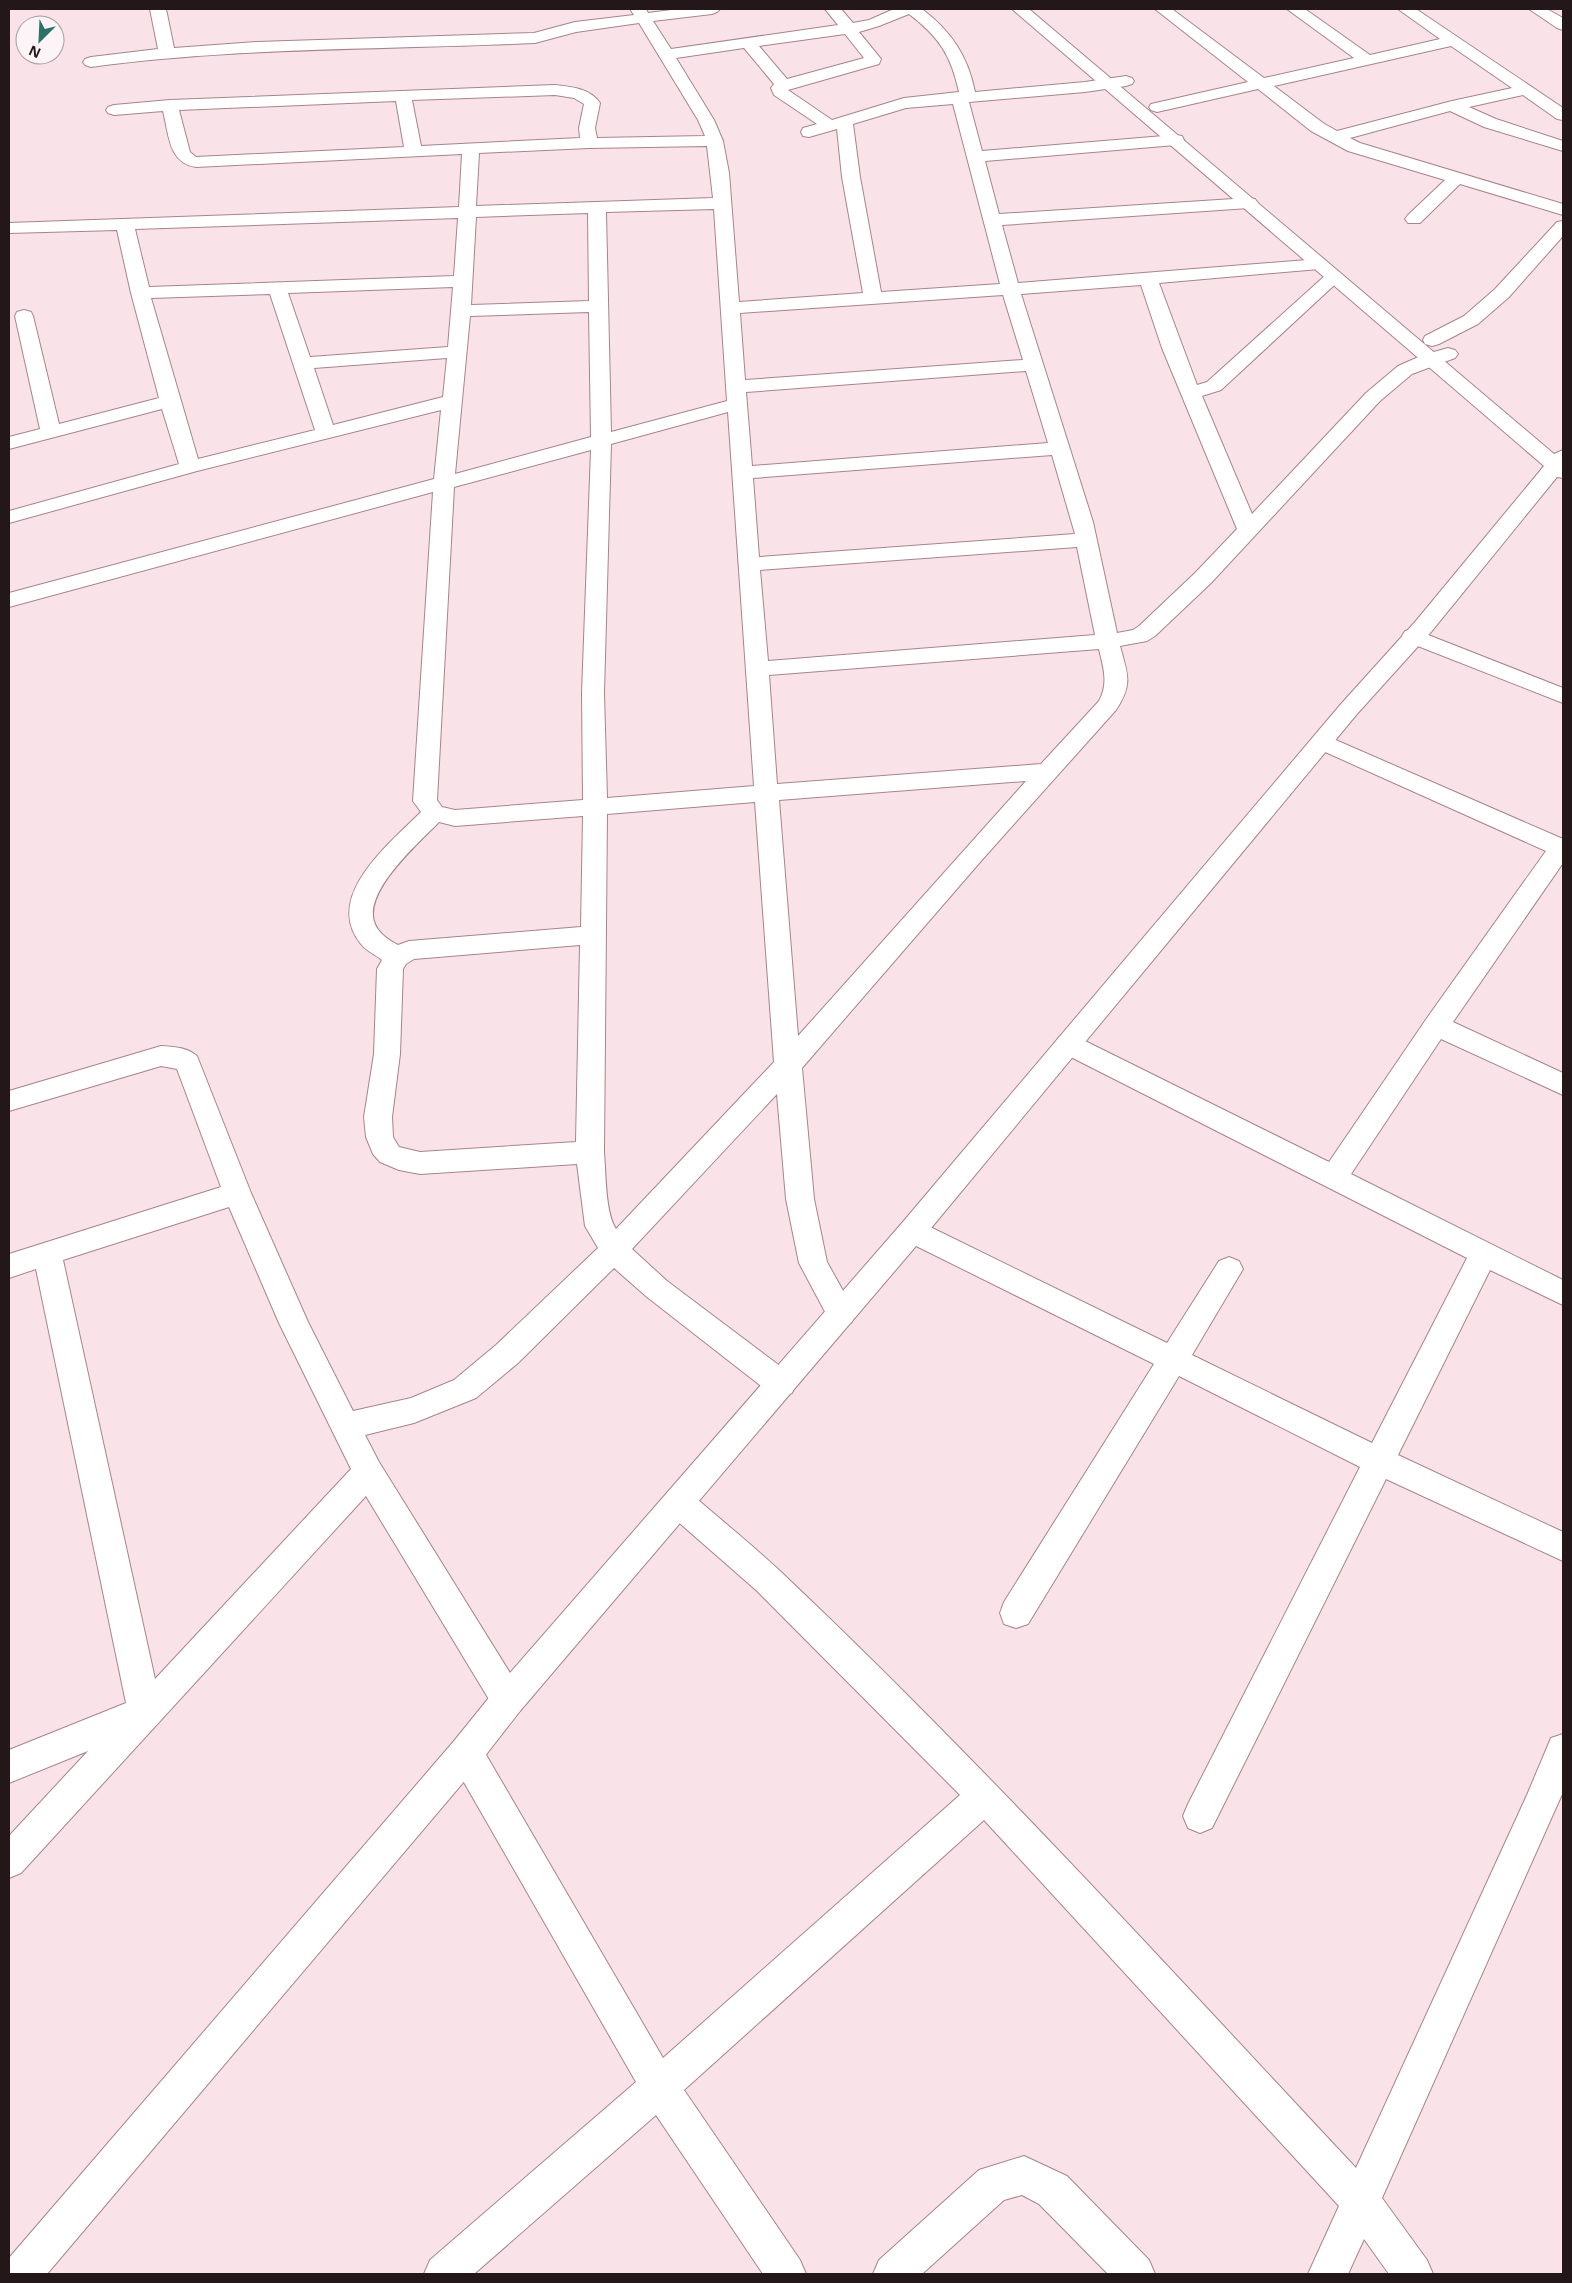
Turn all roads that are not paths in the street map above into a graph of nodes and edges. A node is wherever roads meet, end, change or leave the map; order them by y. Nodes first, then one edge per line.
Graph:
1 (158, 9) edge
2 (833, 9) edge
3 (907, 9) edge
4 (913, 9) edge
5 (1020, 9) edge
6 (1039, 9) edge
7 (1163, 9) edge
8 (1295, 9) edge
9 (1406, 9) edge
10 (1537, 9) edge
11 (640, 14) edge
12 (710, 16) edge
13 (1563, 26) edge
14 (849, 28) junction
15 (1453, 41) junction
16 (747, 42) junction
17 (728, 45) junction
18 (167, 52) junction
19 (665, 55) junction
20 (1368, 61) junction
21 (91, 62) dead end
22 (1118, 83) junction
23 (783, 85) junction
24 (1262, 85) junction
25 (1526, 90) junction
26 (402, 96) junction
27 (964, 97) junction
28 (170, 105) junction
29 (1452, 106) junction
30 (1158, 107) junction
31 (114, 110) dead end
32 (1563, 115) edge
33 (838, 124) junction
34 (809, 132) dead end
35 (1334, 137) junction
36 (715, 140) junction
37 (1176, 140) junction
38 (589, 144) junction
39 (1563, 146) edge
40 (471, 149) junction
41 (413, 151) junction
42 (975, 157) junction
43 (1456, 178) junction
44 (722, 203) junction
45 (1249, 203) junction
46 (597, 208) junction
47 (1563, 210) edge
48 (466, 212) junction
49 (1414, 219) dead end
50 (992, 220) junction
51 (125, 224) junction
52 (1563, 226) edge
53 (9, 228) edge
54 (1319, 264) junction
55 (1334, 277) junction
56 (1148, 279) junction
57 (462, 281) junction
58 (277, 288) junction
59 (1010, 288) junction
60 (140, 293) junction
61 (874, 297) junction
62 (599, 306) junction
63 (730, 308) junction
64 (461, 311) junction
65 (24, 316) dead end
66 (1437, 351) junction
67 (457, 352) junction
68 (301, 363) junction
69 (1035, 365) junction
70 (1192, 393) junction
71 (736, 396) junction
72 (169, 401) junction
73 (452, 401) junction
74 (51, 433) junction
75 (326, 433) junction
76 (601, 442) junction
77 (9, 444) edge
78 (1060, 448) junction
79 (1561, 461) edge
80 (190, 467) junction
81 (742, 473) junction
82 (444, 482) junction
83 (9, 517) edge
84 (1248, 529) junction
85 (1086, 540) junction
86 (749, 564) junction
87 (9, 600) edge
88 (1413, 636) junction
89 (1108, 641) junction
90 (758, 669) junction
91 (1563, 696) edge
92 (1322, 742) junction
93 (1048, 771) junction
94 (768, 793) junction
95 (595, 808) junction
96 (434, 813) junction
97 (1562, 849) edge
98 (592, 935) junction
99 (397, 957) junction
100 (1436, 1025) junction
101 (1068, 1044) junction
102 (789, 1064) junction
103 (1563, 1085) edge
104 (9, 1101) edge
105 (590, 1152) junction
106 (1334, 1178) junction
107 (237, 1193) junction
108 (912, 1231) junction
109 (614, 1250) junction
110 (47, 1253) junction
111 (1484, 1253) junction
112 (9, 1266) edge
113 (1229, 1269) dead end
114 (1563, 1293) edge
115 (841, 1314) junction
116 (1172, 1359) junction
117 (781, 1384) junction
118 (345, 1426) junction
119 (1379, 1461) junction
120 (368, 1472) junction
121 (679, 1503) junction
122 (1563, 1547) edge
123 (1016, 1613) dead end
124 (508, 1700) junction
125 (145, 1712) junction
126 (1563, 1750) edge
127 (466, 1754) junction
128 (9, 1766) edge
129 (985, 1796) junction
130 (1200, 1816) dead end
131 (9, 1862) edge
132 (659, 2087) junction
133 (1362, 2203) junction
134 (21, 2274) edge
135 (444, 2274) edge
136 (786, 2274) edge
137 (893, 2274) edge
138 (1135, 2274) edge
139 (1328, 2274) edge
140 (1413, 2274) edge

1 - 18 street
2 - 14 street
3 - 14 street
4 - 27 street
5 - 22 street
6 - 22 street
7 - 24 street
8 - 20 street
9 - 15 street
10 - 13 street
11 - 12 street
11 - 18 street
11 - 19 street
12 - 17 street
14 - 16 street
14 - 23 street
15 - 20 street
15 - 25 street
16 - 17 street
16 - 23 street
17 - 19 street
18 - 21 street
19 - 36 street
20 - 24 street
22 - 27 street
22 - 30 street
22 - 37 street
23 - 33 street
24 - 30 street
24 - 35 street
25 - 29 street
25 - 32 street
26 - 28 street
26 - 38 street
26 - 41 street
27 - 33 street
27 - 42 street
28 - 31 street
28 - 41 street
29 - 35 street
29 - 39 street
30 - 66 street
33 - 34 street
33 - 61 street
35 - 43 street
36 - 38 street
36 - 44 street
37 - 42 street
37 - 45 street
38 - 40 street
40 - 41 street
40 - 48 street
42 - 50 street
43 - 47 street
43 - 49 street
44 - 46 street
44 - 63 street
45 - 50 street
45 - 54 street
46 - 48 street
46 - 62 street
48 - 51 street
48 - 57 street
50 - 59 street
51 - 53 street
51 - 60 street
52 - 66 street
54 - 55 street
54 - 56 street
55 - 66 street
55 - 70 street
56 - 59 street
56 - 70 street
57 - 58 street
57 - 64 street
58 - 60 street
58 - 68 street
59 - 61 street
59 - 69 street
60 - 72 street
61 - 63 street
62 - 64 street
62 - 76 street
63 - 71 street
64 - 67 street
65 - 74 street
66 - 79 street
66 - 84 street
67 - 68 street
67 - 73 street
68 - 75 street
69 - 71 street
69 - 78 street
70 - 84 street
71 - 76 street
71 - 81 street
72 - 74 street
72 - 80 street
73 - 75 street
73 - 82 street
74 - 77 street
75 - 80 street
76 - 82 street
76 - 95 street
78 - 81 street
78 - 85 street
79 - 88 street
80 - 83 street
81 - 86 street
82 - 87 street
82 - 96 street
84 - 89 street
85 - 86 street
85 - 89 street
86 - 90 street
88 - 91 street
88 - 92 street
89 - 90 street
89 - 93 street
90 - 94 street
92 - 97 street
92 - 101 street
93 - 94 street
93 - 102 street
94 - 95 street
94 - 102 street
95 - 96 street
95 - 98 street
96 - 99 street
97 - 100 street
98 - 99 street
98 - 105 street
99 - 105 street
100 - 103 street
100 - 106 street
101 - 106 street
101 - 108 street
102 - 109 street
102 - 115 street
104 - 107 street
105 - 109 street
106 - 111 street
107 - 110 street
107 - 118 street
108 - 115 street
108 - 116 street
109 - 117 street
109 - 118 street
110 - 112 street
110 - 125 street
111 - 114 street
111 - 119 street
113 - 116 street
115 - 117 street
116 - 119 street
116 - 123 street
117 - 121 street
118 - 120 street
119 - 122 street
119 - 130 street
120 - 124 street
120 - 125 street
121 - 124 street
121 - 129 street
124 - 127 street
125 - 128 street
125 - 131 street
126 - 133 street
127 - 132 street
127 - 134 street
129 - 132 street
129 - 133 street
132 - 135 street
132 - 136 street
133 - 139 street
133 - 140 street
137 - 138 street

